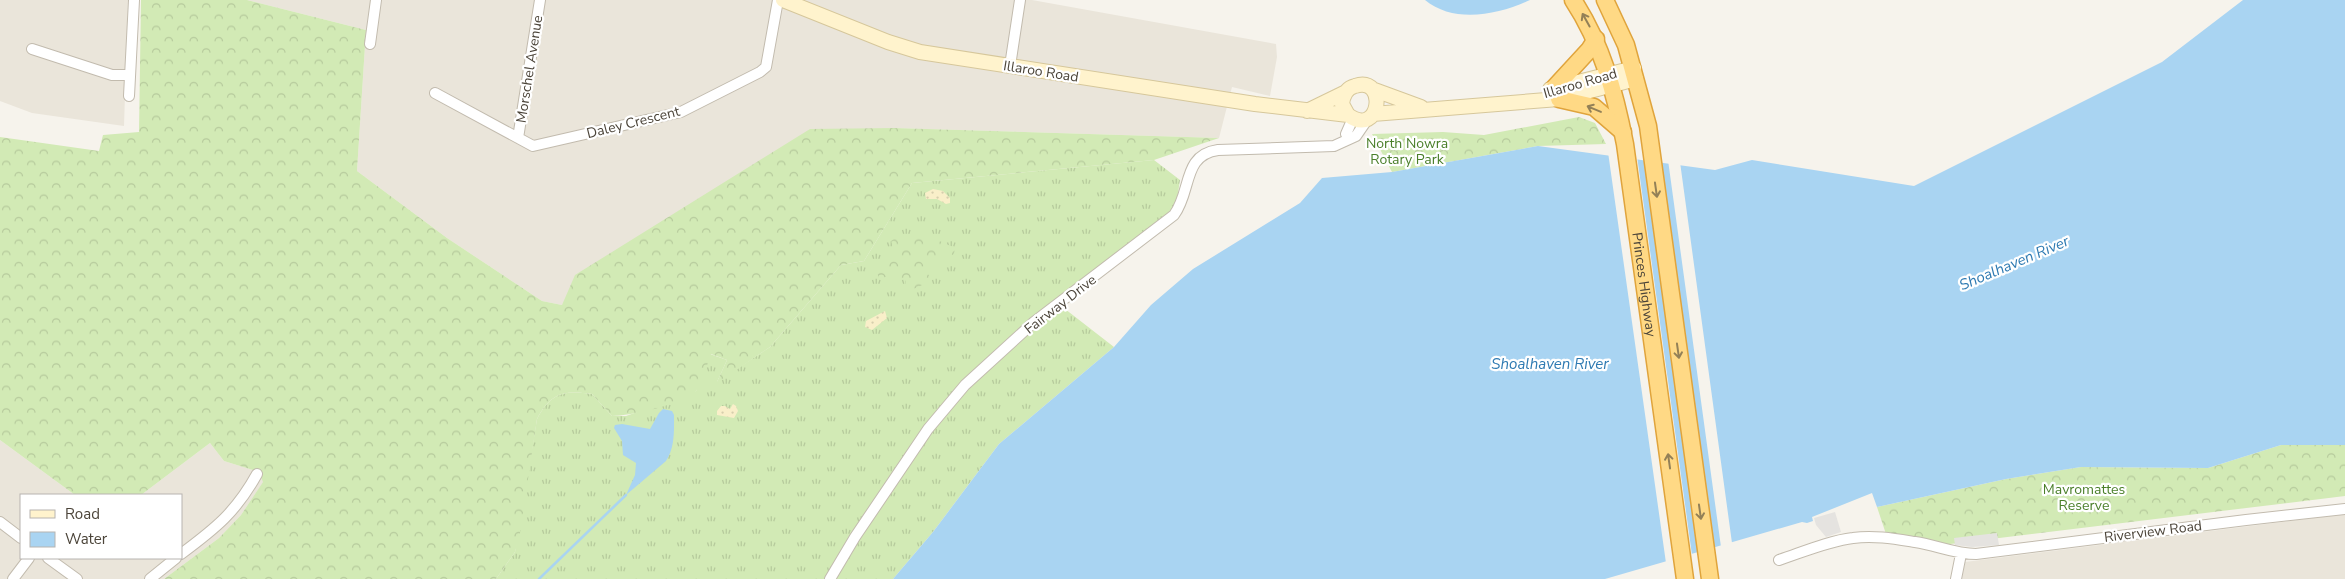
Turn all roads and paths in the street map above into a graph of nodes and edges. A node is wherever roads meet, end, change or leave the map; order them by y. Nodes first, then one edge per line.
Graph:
1 (134, 0) edge
2 (376, 0) edge
3 (540, 0) edge
4 (778, 0) edge
5 (784, 0) edge
6 (1020, 0) edge
7 (1574, 0) edge
8 (1605, 0) edge
9 (1596, 39) junction
10 (370, 44) dead end
11 (32, 49) dead end
12 (1010, 66) junction
13 (1635, 73) junction
14 (130, 75) junction
15 (1610, 80) junction
16 (1372, 89) junction
17 (1346, 92) junction
18 (436, 93) dead end
19 (1557, 93) junction
20 (129, 96) dead end
21 (1424, 108) junction
22 (1306, 111) junction
23 (1350, 116) junction
24 (1371, 116) junction
25 (518, 138) junction
26 (1624, 138) junction
27 (1349, 139) junction
28 (256, 474) dead end
29 (2345, 509) edge
30 (0, 522) edge
31 (20, 537) edge
32 (182, 553) edge
33 (1960, 554) junction
34 (28, 559) edge
35 (49, 559) edge
36 (175, 559) edge
37 (1779, 560) dead end
38 (13, 579) edge
39 (77, 579) edge
40 (150, 579) edge
41 (830, 579) edge
42 (1685, 579) edge
43 (1710, 579) edge
44 (1956, 579) edge

1 - 14 street
2 - 10 street
3 - 25 street, Morschel Avenue
4 - 25 street, Daley Crescent
5 - 12 main road, Illaroo Road
6 - 12 street
9 -> 7 highway, Princes Highway
8 - 13 highway, Princes Highway
9 - 15 highway, Princes Highway
9 - 19 highway
11 - 14 street
12 - 22 main road, Illaroo Road
13 - 15 main road, Illaroo Road
13 -> 43 highway, Princes Highway
14 - 20 street
15 - 19 main road, Illaroo Road
15 - 26 highway, Princes Highway
16 - 17 main road, Illaroo Road
16 - 21 main road, Illaroo Road
16 - 24 main road
17 - 22 main road, Illaroo Road
17 - 23 main road
18 - 25 street, Daley Crescent
19 - 21 main road, Illaroo Road
26 -> 19 highway
21 - 24 main road, Illaroo Road
22 - 23 main road, Illaroo Road
23 - 24 main road, Illaroo Road
23 - 27 street
24 - 27 street, Fairway Drive
42 -> 26 highway, Princes Highway
27 - 41 street, Fairway Drive
28 - 32 street
29 - 33 street, Riverview Road
30 - 31 street
33 - 37 street, Riverview Road
33 - 44 street
34 - 38 street
35 - 39 street
36 - 40 street

